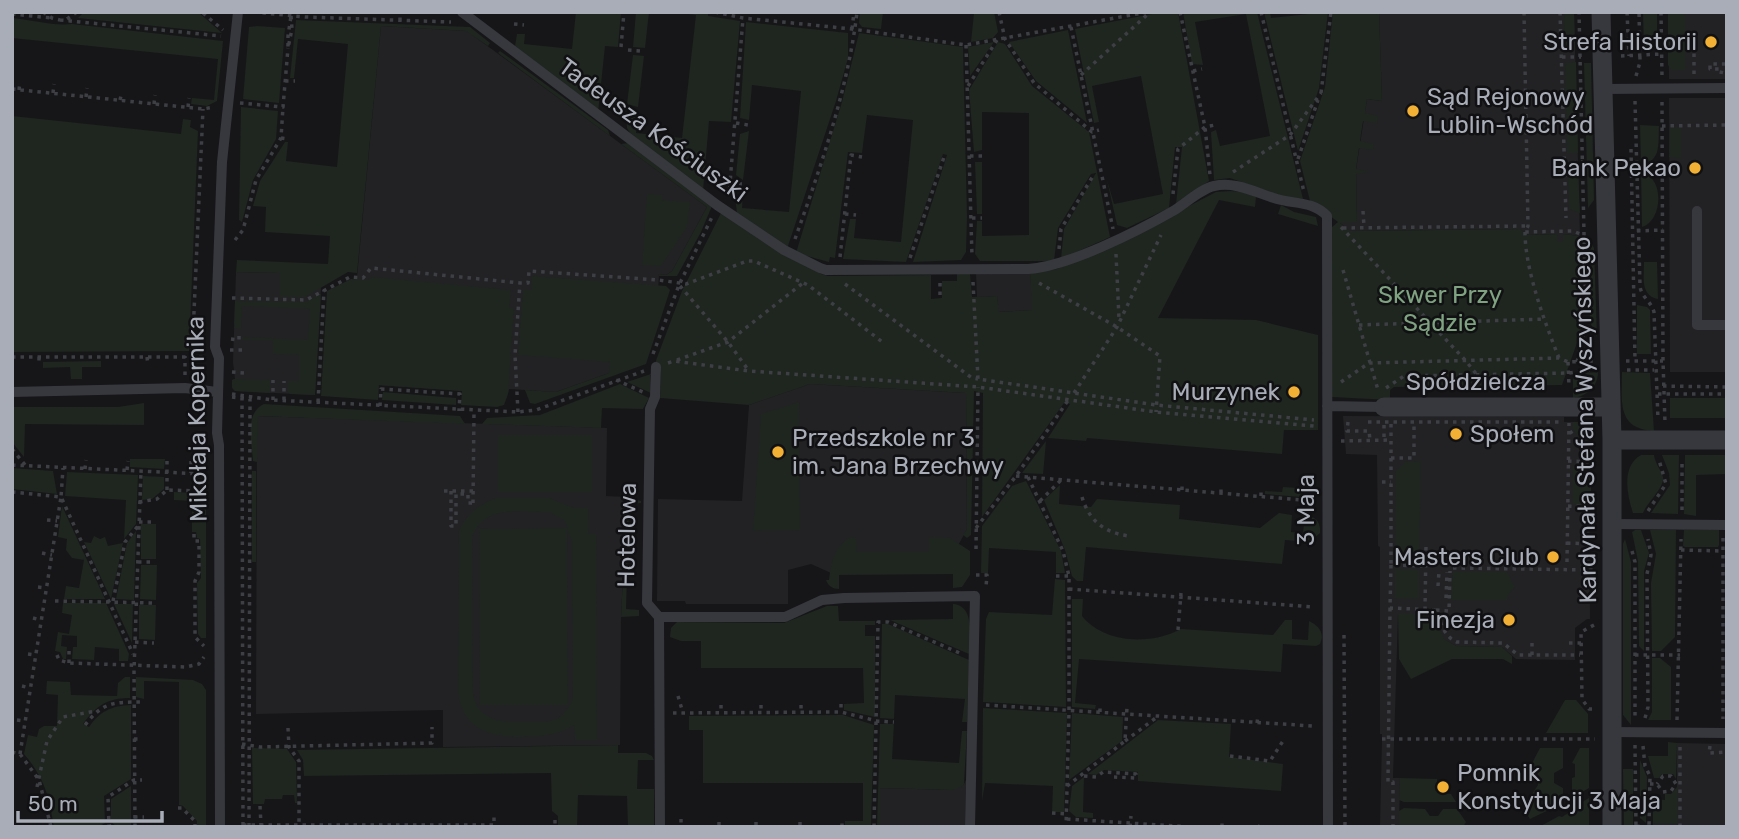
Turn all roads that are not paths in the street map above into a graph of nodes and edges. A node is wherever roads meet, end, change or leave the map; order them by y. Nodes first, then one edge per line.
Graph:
1 (238, 12) edge
2 (462, 12) edge
3 (1601, 12) edge
4 (1727, 88) edge
5 (1603, 89) junction
6 (1696, 211) dead end
7 (972, 270) joint
8 (1727, 325) edge
9 (652, 368) road end
10 (12, 392) edge
11 (217, 392) junction
12 (1327, 406) junction
13 (1385, 406) joint
14 (1611, 407) junction
15 (1727, 440) edge
16 (1604, 446) junction
17 (1612, 524) junction
18 (1727, 525) edge
19 (659, 617) junction
20 (1725, 728) edge
21 (1602, 733) junction
22 (220, 827) edge
23 (660, 827) edge
24 (970, 827) edge
25 (1328, 827) edge
26 (1612, 827) edge

1 - 11 lane, Mikołaja Kopernika
2 - 7 lane, Tadeusza Kościuszki
3 - 5 street, Kardynała Stefana Wyszyńskiego
4 - 5 lane
5 - 14 street, Kardynała Stefana Wyszyńskiego
6 - 8 lane
7 - 12 lane, 3 Maja
9 - 19 lane, Hotelowa
10 - 11 lane
11 - 22 lane, Mikołaja Kopernika
12 - 13 lane
12 - 25 lane, 3 Maja
13 - 14 street, Spółdzielcza
14 - 16 street, Kardynała Stefana Wyszyńskiego
15 - 16 street
16 - 17 street, Kardynała Stefana Wyszyńskiego
17 - 18 lane
17 - 21 street, Kardynała Stefana Wyszyńskiego
19 - 23 lane, Hotelowa
19 - 24 lane
20 - 21 lane
21 - 26 street, Kardynała Stefana Wyszyńskiego

